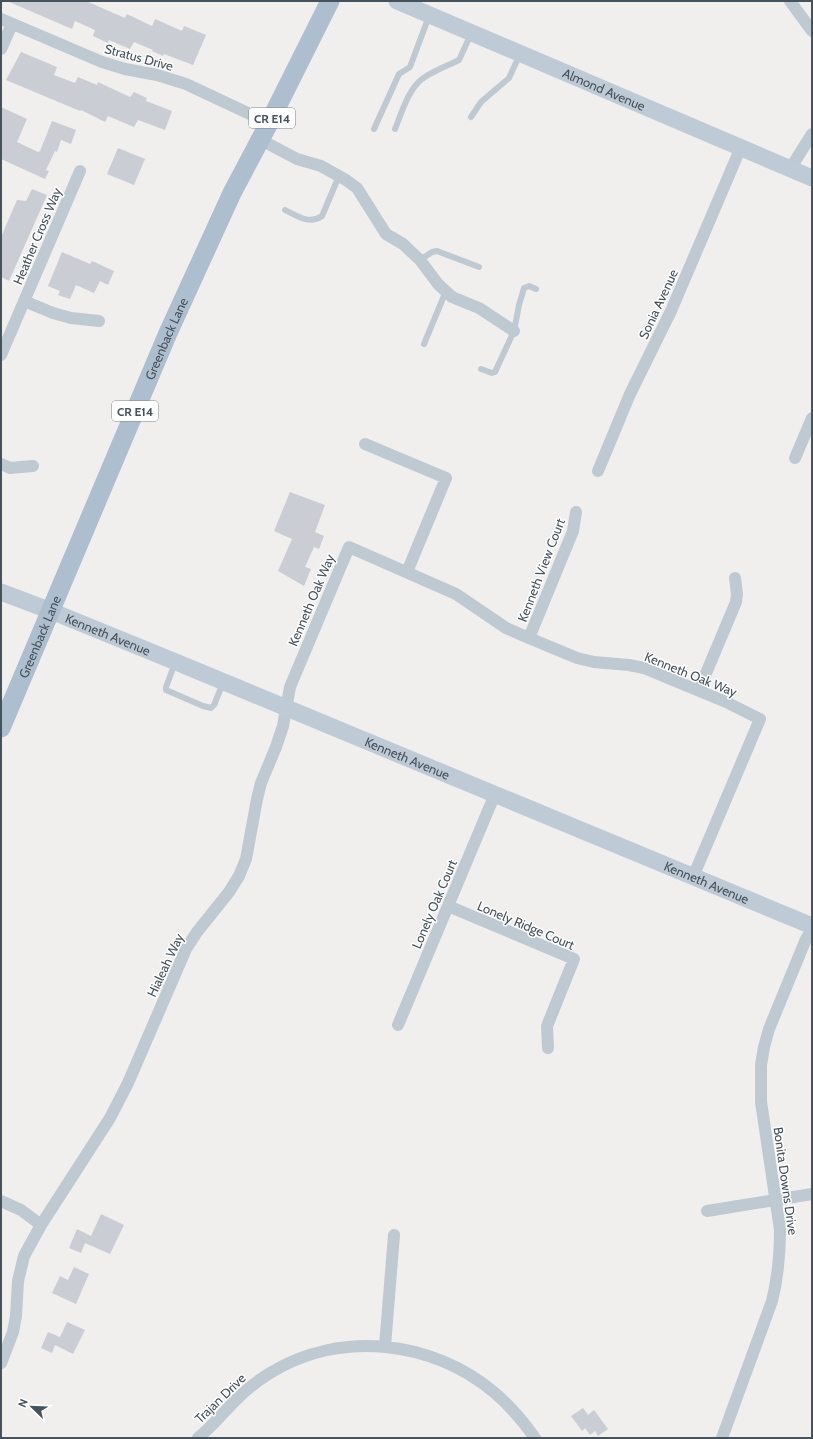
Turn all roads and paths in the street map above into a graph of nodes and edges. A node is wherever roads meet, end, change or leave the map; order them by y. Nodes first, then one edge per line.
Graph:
1 (330, 1) edge
2 (397, 1) edge
3 (790, 1) edge
4 (429, 15) junction
5 (6, 22) edge
6 (812, 31) edge
7 (471, 33) junction
8 (1, 49) edge
9 (520, 54) junction
10 (471, 117) dead end
11 (374, 129) dead end
12 (396, 129) dead end
13 (265, 132) junction
14 (812, 134) edge
15 (742, 147) junction
16 (790, 169) junction
17 (80, 171) dead end
18 (339, 176) junction
19 (812, 178) edge
20 (285, 210) dead end
21 (420, 260) junction
22 (479, 267) dead end
23 (536, 289) dead end
24 (446, 291) junction
25 (24, 300) junction
26 (99, 321) dead end
27 (514, 331) junction
28 (424, 344) dead end
29 (1, 355) edge
30 (481, 368) dead end
31 (812, 418) edge
32 (365, 444) dead end
33 (795, 458) dead end
34 (1, 464) edge
35 (33, 466) dead end
36 (598, 471) dead end
37 (576, 512) dead end
38 (407, 572) junction
39 (735, 578) dead end
40 (1, 592) edge
41 (51, 611) junction
42 (529, 638) junction
43 (176, 662) junction
44 (224, 682) junction
45 (699, 690) junction
46 (286, 707) junction
47 (1, 728) edge
48 (495, 794) junction
49 (693, 877) junction
50 (448, 906) junction
51 (812, 927) edge
52 (398, 1025) dead end
53 (548, 1048) dead end
54 (812, 1194) edge
55 (776, 1200) junction
56 (1, 1201) edge
57 (707, 1211) dead end
58 (41, 1225) junction
59 (394, 1235) dead end
60 (385, 1346) junction
61 (1, 1363) edge
62 (198, 1438) edge
63 (535, 1438) edge
64 (722, 1438) edge

1 - 13 main road, Greenback Lane / CR E14
2 - 4 main road, Almond Avenue
3 - 6 street
4 - 7 main road, Almond Avenue
4 - 11 lane
5 - 8 street
5 - 13 street, Stratus Drive
7 - 9 main road, Almond Avenue
7 - 12 lane
9 - 10 lane
9 - 15 main road, Almond Avenue
13 - 18 street, Stratus Drive
13 - 41 main road, Greenback Lane / CR E14
14 - 16 street
15 - 16 main road, Almond Avenue
15 - 36 street, Sonia Avenue
16 - 19 main road, Almond Avenue
17 - 25 street, Heather Cross Way
18 - 20 lane
18 - 21 street, Stratus Drive
21 - 22 lane
21 - 24 street, Stratus Drive
23 - 27 lane
24 - 27 street, Stratus Drive
24 - 28 lane
25 - 26 street
25 - 29 street, Heather Cross Way
27 - 30 lane
31 - 33 street
32 - 38 street
34 - 35 street
37 - 42 street, Kenneth View Court
38 - 42 street, Kenneth Oak Way
38 - 46 street, Kenneth Oak Way
39 - 45 street
40 - 41 main road, Kenneth Avenue
41 - 43 main road, Kenneth Avenue
41 - 47 main road, Greenback Lane / CR E14
42 - 45 street, Kenneth Oak Way
43 - 44 main road, Kenneth Avenue
43 - 44 lane
44 - 46 main road, Kenneth Avenue
45 - 49 street, Kenneth Oak Way
46 - 48 main road, Kenneth Avenue
46 - 58 street, Hialeah Way
48 - 49 main road, Kenneth Avenue
48 - 50 street, Lonely Oak Court
49 - 51 main road, Kenneth Avenue
50 - 52 street, Lonely Oak Court
50 - 53 street, Lonely Ridge Court
51 - 55 street, Bonita Downs Drive
54 - 55 street
55 - 57 street
55 - 64 street, Bonita Downs Drive
56 - 58 street
58 - 61 street, Hialeah Way
59 - 60 street
60 - 62 street, Trajan Drive
60 - 63 street, Trajan Drive

